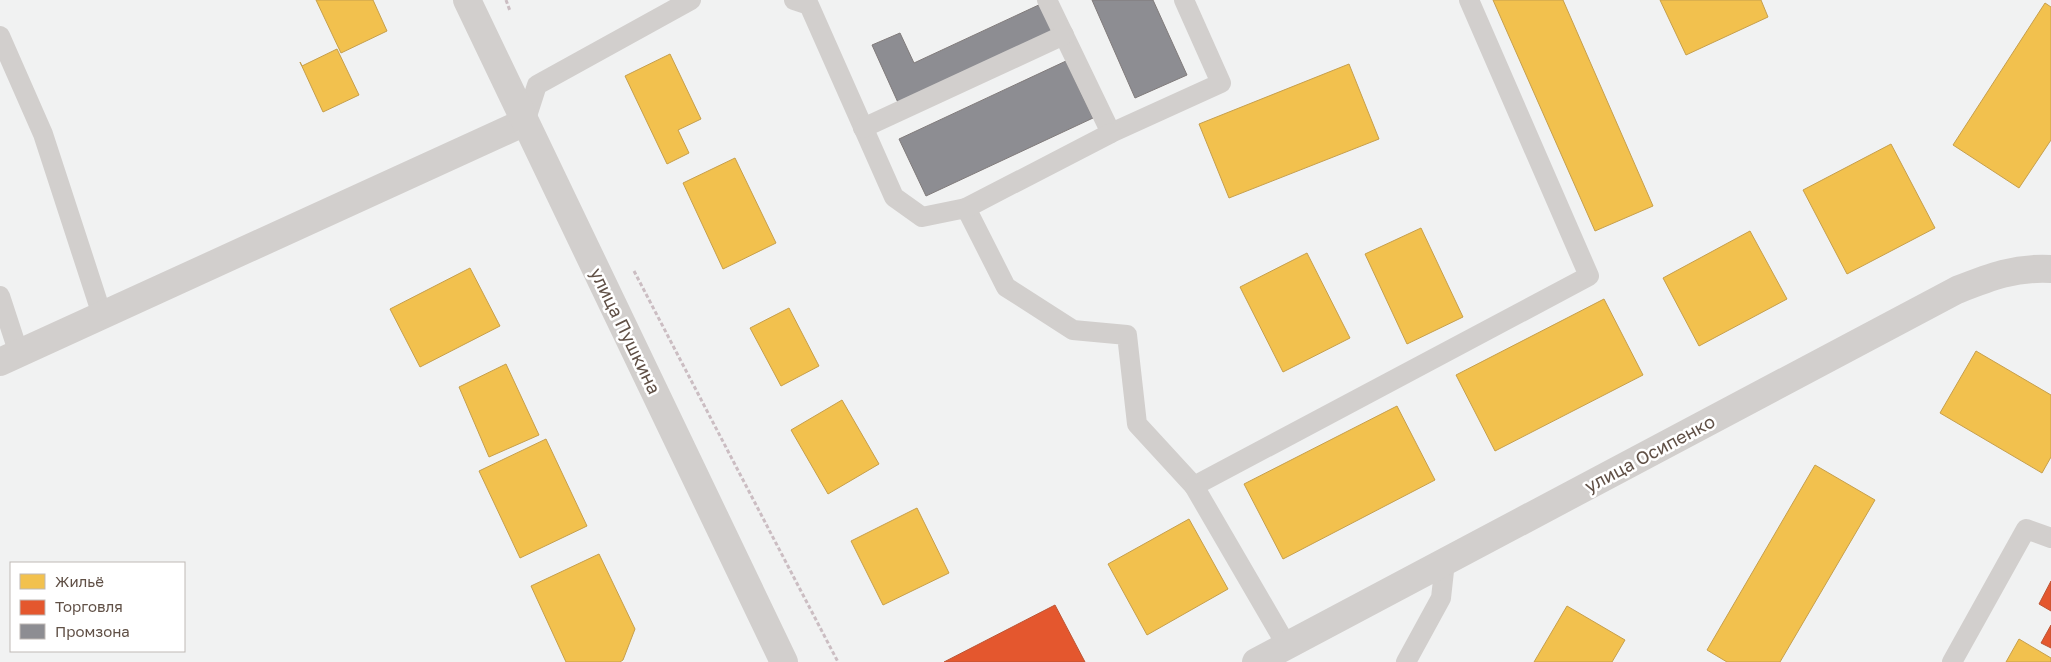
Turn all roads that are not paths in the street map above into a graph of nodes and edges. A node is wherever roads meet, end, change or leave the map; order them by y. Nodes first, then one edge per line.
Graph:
1 (467, 0) edge
2 (690, 0) edge
3 (794, 0) edge
4 (1047, 0) edge
5 (1184, 0) edge
6 (1469, 0) edge
7 (0, 36) edge
8 (1064, 36) junction
9 (525, 122) junction
10 (863, 128) junction
11 (1111, 133) junction
12 (966, 208) junction
13 (2051, 269) edge
14 (0, 296) edge
15 (102, 315) junction
16 (10, 358) edge
17 (1194, 486) junction
18 (2051, 538) edge
19 (1445, 562) junction
20 (1287, 646) junction
21 (784, 662) edge
22 (1256, 662) edge
23 (1406, 662) edge
24 (1952, 662) edge

1 - 9 street, улица Пушкина
2 - 9 lane
3 - 10 lane
4 - 8 lane
5 - 11 lane
6 - 17 lane
7 - 15 lane
8 - 10 lane
8 - 11 lane
9 - 15 street
9 - 21 street, улица Пушкина
10 - 12 lane
11 - 12 lane
12 - 17 lane
13 - 19 street, улица Осипенко
14 - 16 lane
15 - 16 street
17 - 20 lane
18 - 24 lane
19 - 20 street, улица Осипенко
19 - 23 lane
20 - 22 street, улица Осипенко

